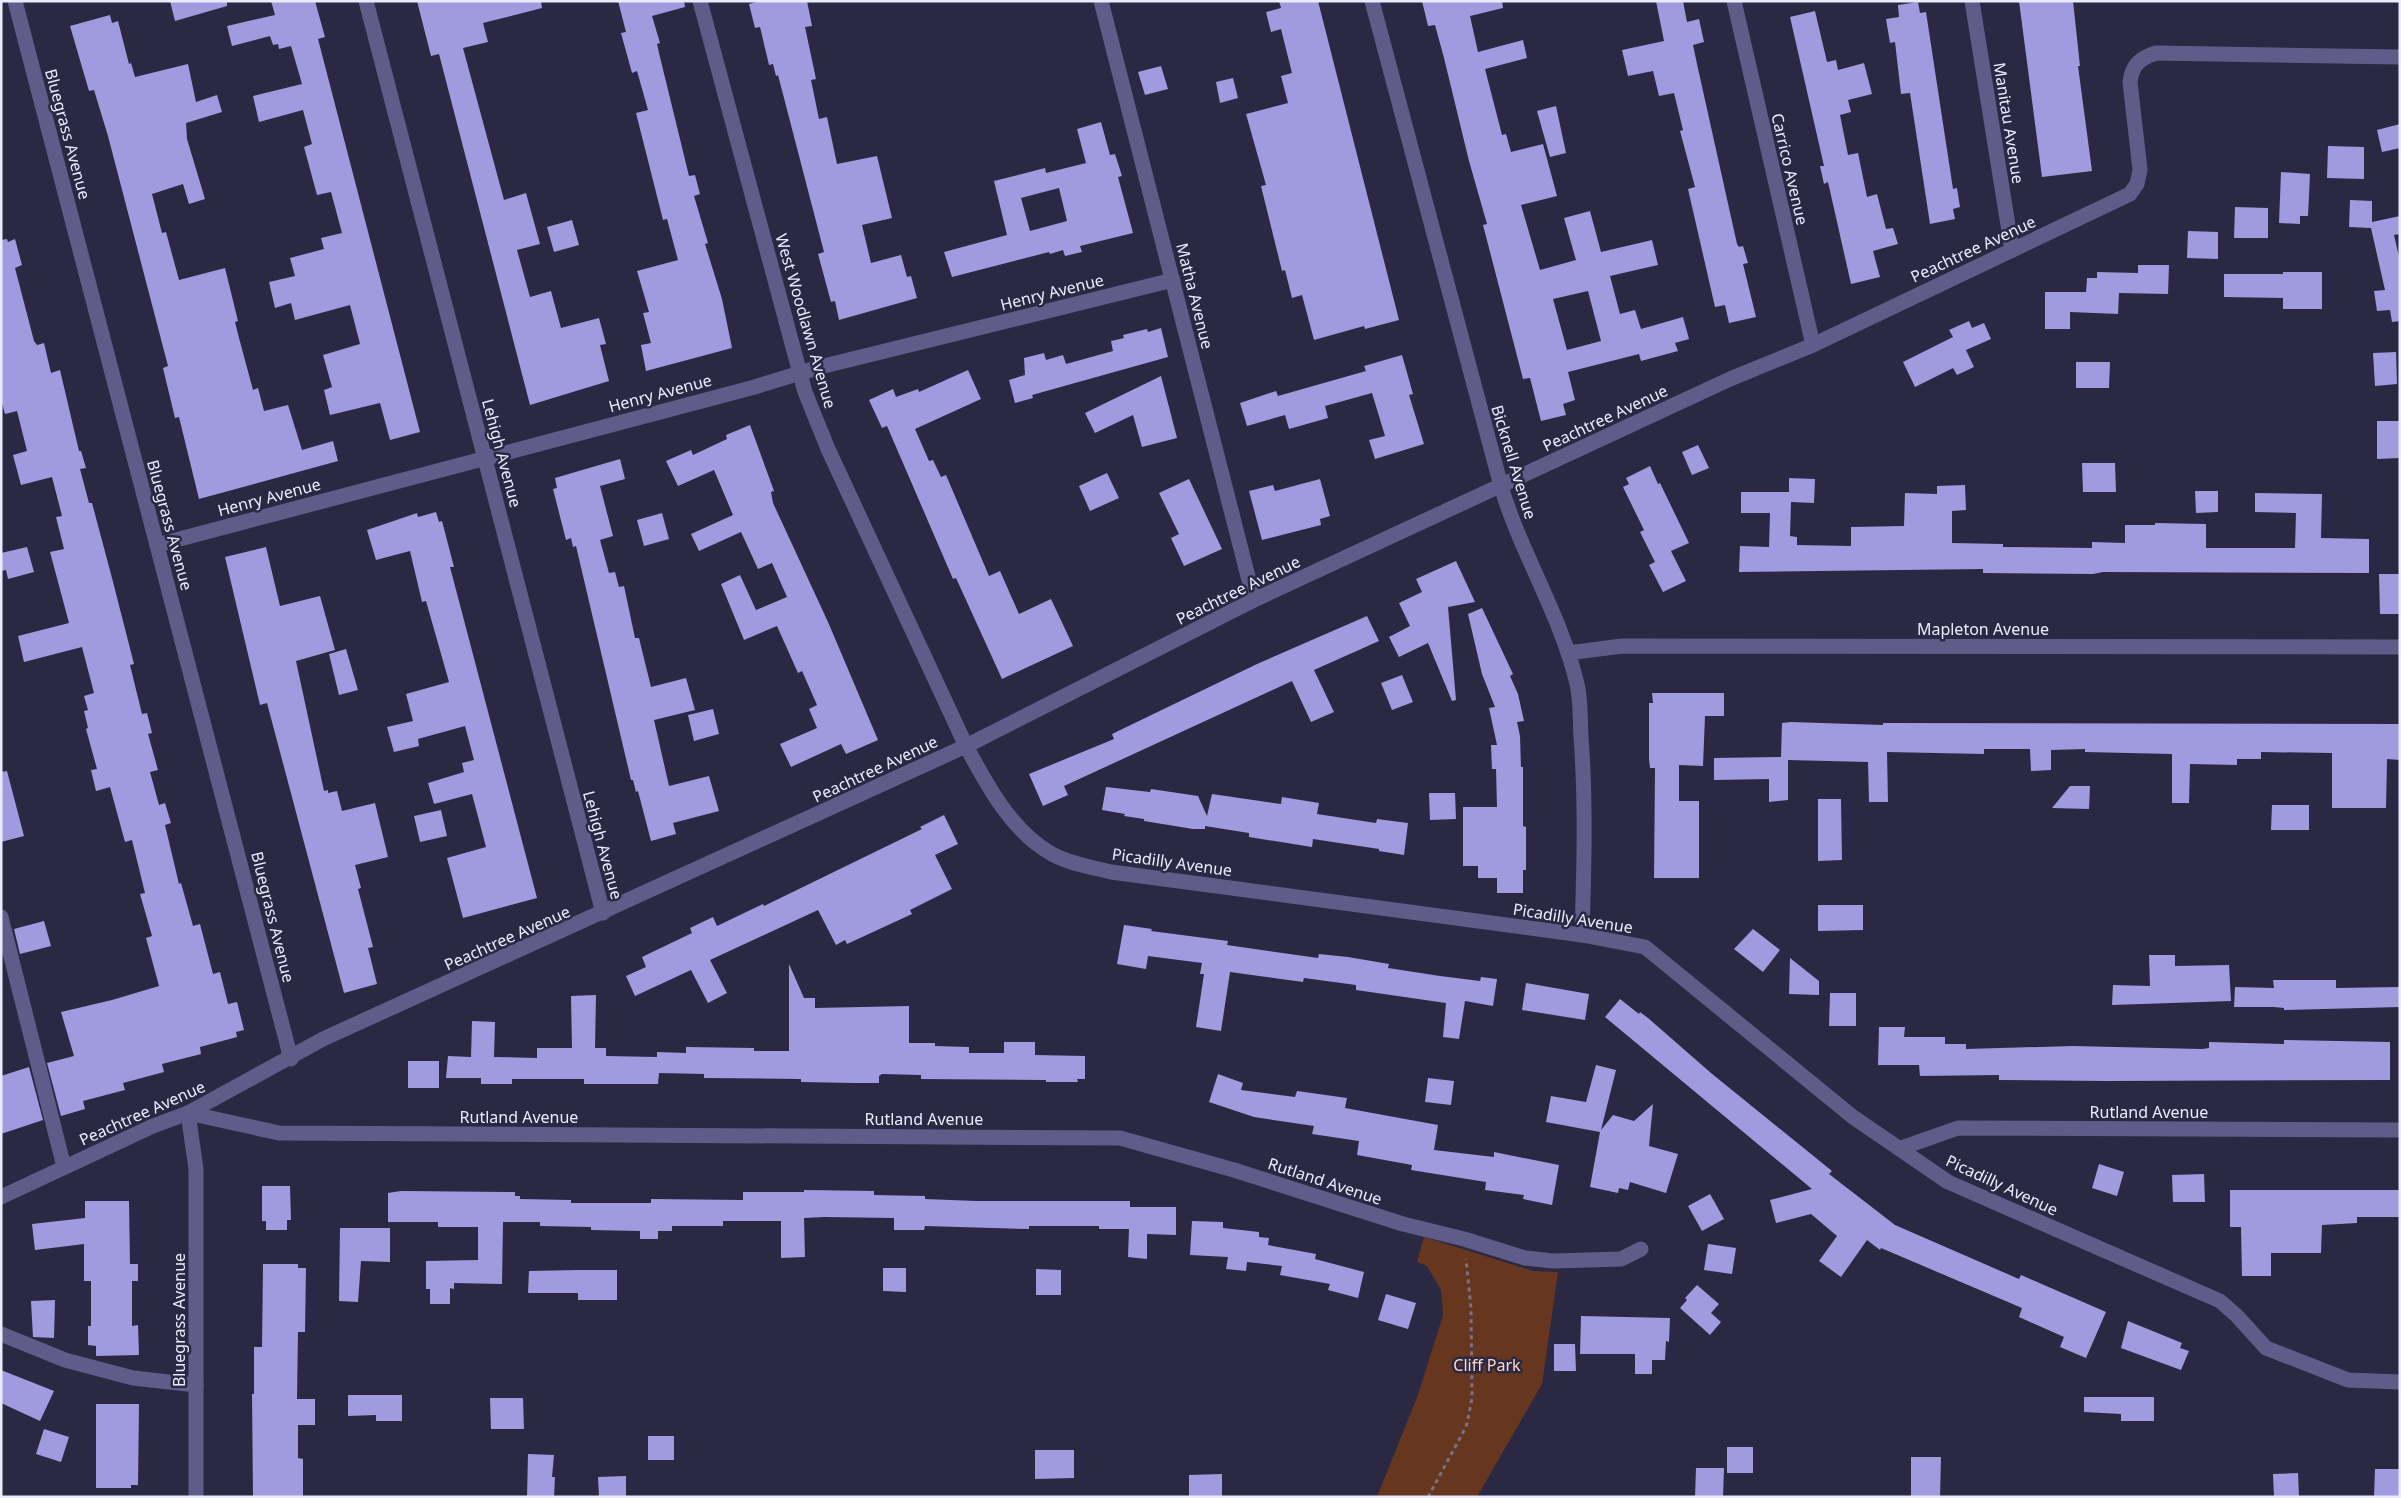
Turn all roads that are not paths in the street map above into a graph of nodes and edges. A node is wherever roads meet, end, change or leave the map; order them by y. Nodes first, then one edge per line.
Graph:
1 (15, 1) edge
2 (366, 1) edge
3 (700, 1) edge
4 (1101, 1) edge
5 (1372, 1) edge
6 (1734, 1) edge
7 (1972, 1) edge
8 (2400, 57) edge
9 (2012, 250) junction
10 (1173, 280) junction
11 (1813, 345) junction
12 (799, 374) junction
13 (485, 457) junction
14 (1500, 486) junction
15 (157, 545) junction
16 (1254, 600) junction
17 (2400, 647) edge
18 (1568, 653) junction
19 (966, 746) junction
20 (603, 914) junction
21 (1, 917) edge
22 (1582, 935) junction
23 (291, 1059) junction
24 (188, 1113) junction
25 (2400, 1130) edge
26 (1901, 1148) junction
27 (64, 1167) junction
28 (1, 1197) edge
29 (1641, 1249) dead end
30 (1, 1334) edge
31 (2400, 1382) edge
32 (196, 1385) junction
33 (196, 1497) edge

1 - 15 street, Bluegrass Avenue
2 - 13 street, Lehigh Avenue
3 - 12 street, West Woodlawn Avenue
4 - 10 street, Matha Avenue
5 - 14 street, Bicknell Avenue
6 - 11 street, Carrico Avenue
7 - 9 street, Manitau Avenue
8 - 9 street, Peachtree Avenue
9 - 11 street, Peachtree Avenue
10 - 12 street, Henry Avenue
10 - 16 street, Matha Avenue
11 - 14 street, Peachtree Avenue
12 - 13 street, Henry Avenue
12 - 19 street, West Woodlawn Avenue
13 - 15 street, Henry Avenue
13 - 20 street, Lehigh Avenue
14 - 16 street, Peachtree Avenue
14 - 18 street, Bicknell Avenue
15 - 23 street, Bluegrass Avenue
16 - 19 street, Peachtree Avenue
17 - 18 street, Mapleton Avenue
18 - 22 street, Bicknell Avenue
19 - 20 street, Peachtree Avenue
19 - 22 street, Picadilly Avenue
20 - 23 street, Peachtree Avenue
21 - 27 street
22 - 26 street, Picadilly Avenue
23 - 24 street, Peachtree Avenue
24 - 27 street, Peachtree Avenue
24 - 29 street, Rutland Avenue
24 - 32 street, Bluegrass Avenue
25 - 26 street, Rutland Avenue
26 - 31 street, Picadilly Avenue
27 - 28 street, Peachtree Avenue
30 - 32 street
32 - 33 street, Bluegrass Avenue

